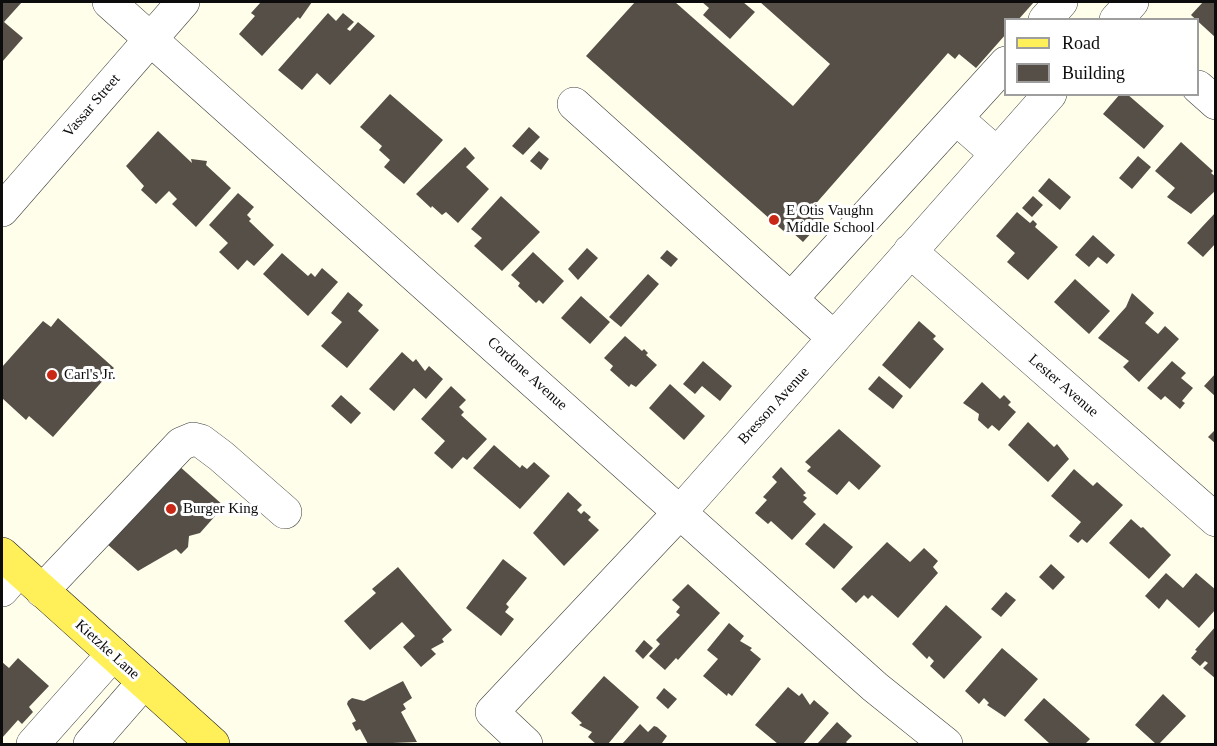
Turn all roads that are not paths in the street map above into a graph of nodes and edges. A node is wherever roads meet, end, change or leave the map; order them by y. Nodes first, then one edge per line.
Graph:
1 (110, 2) edge
2 (183, 2) edge
3 (1061, 2) edge
4 (1047, 18) edge
5 (152, 37) junction
6 (1004, 64) edge
7 (1199, 89) edge
8 (1048, 96) edge
9 (1215, 103) edge
10 (574, 104) dead end
11 (956, 118) junction
12 (997, 154) junction
13 (2, 210) edge
14 (910, 251) junction
15 (791, 299) junction
16 (834, 338) junction
17 (681, 511) junction
18 (285, 512) dead end
19 (1215, 520) edge
20 (16, 576) edge
21 (113, 654) junction
22 (144, 682) junction
23 (210, 743) edge
24 (33, 744) edge
25 (90, 744) edge
26 (526, 744) edge
27 (946, 744) edge

1 - 5 street, Cordone Avenue
2 - 5 street, Vassar Street
3 - 4 street
5 - 13 street, Vassar Street
5 - 17 street, Cordone Avenue
6 - 11 street
7 - 9 street
8 - 12 street, Bresson Avenue
10 - 15 street
11 - 12 street
11 - 15 street
12 - 14 street, Bresson Avenue
14 - 16 street, Bresson Avenue
14 - 19 street, Lester Avenue
15 - 16 street
16 - 17 street, Bresson Avenue
17 - 26 street, Bresson Avenue
17 - 27 street, Cordone Avenue
18 - 20 street
20 - 21 main road, Kietzke Lane
21 - 22 main road, Kietzke Lane
21 - 24 street
22 - 23 main road, Kietzke Lane
22 - 25 street

